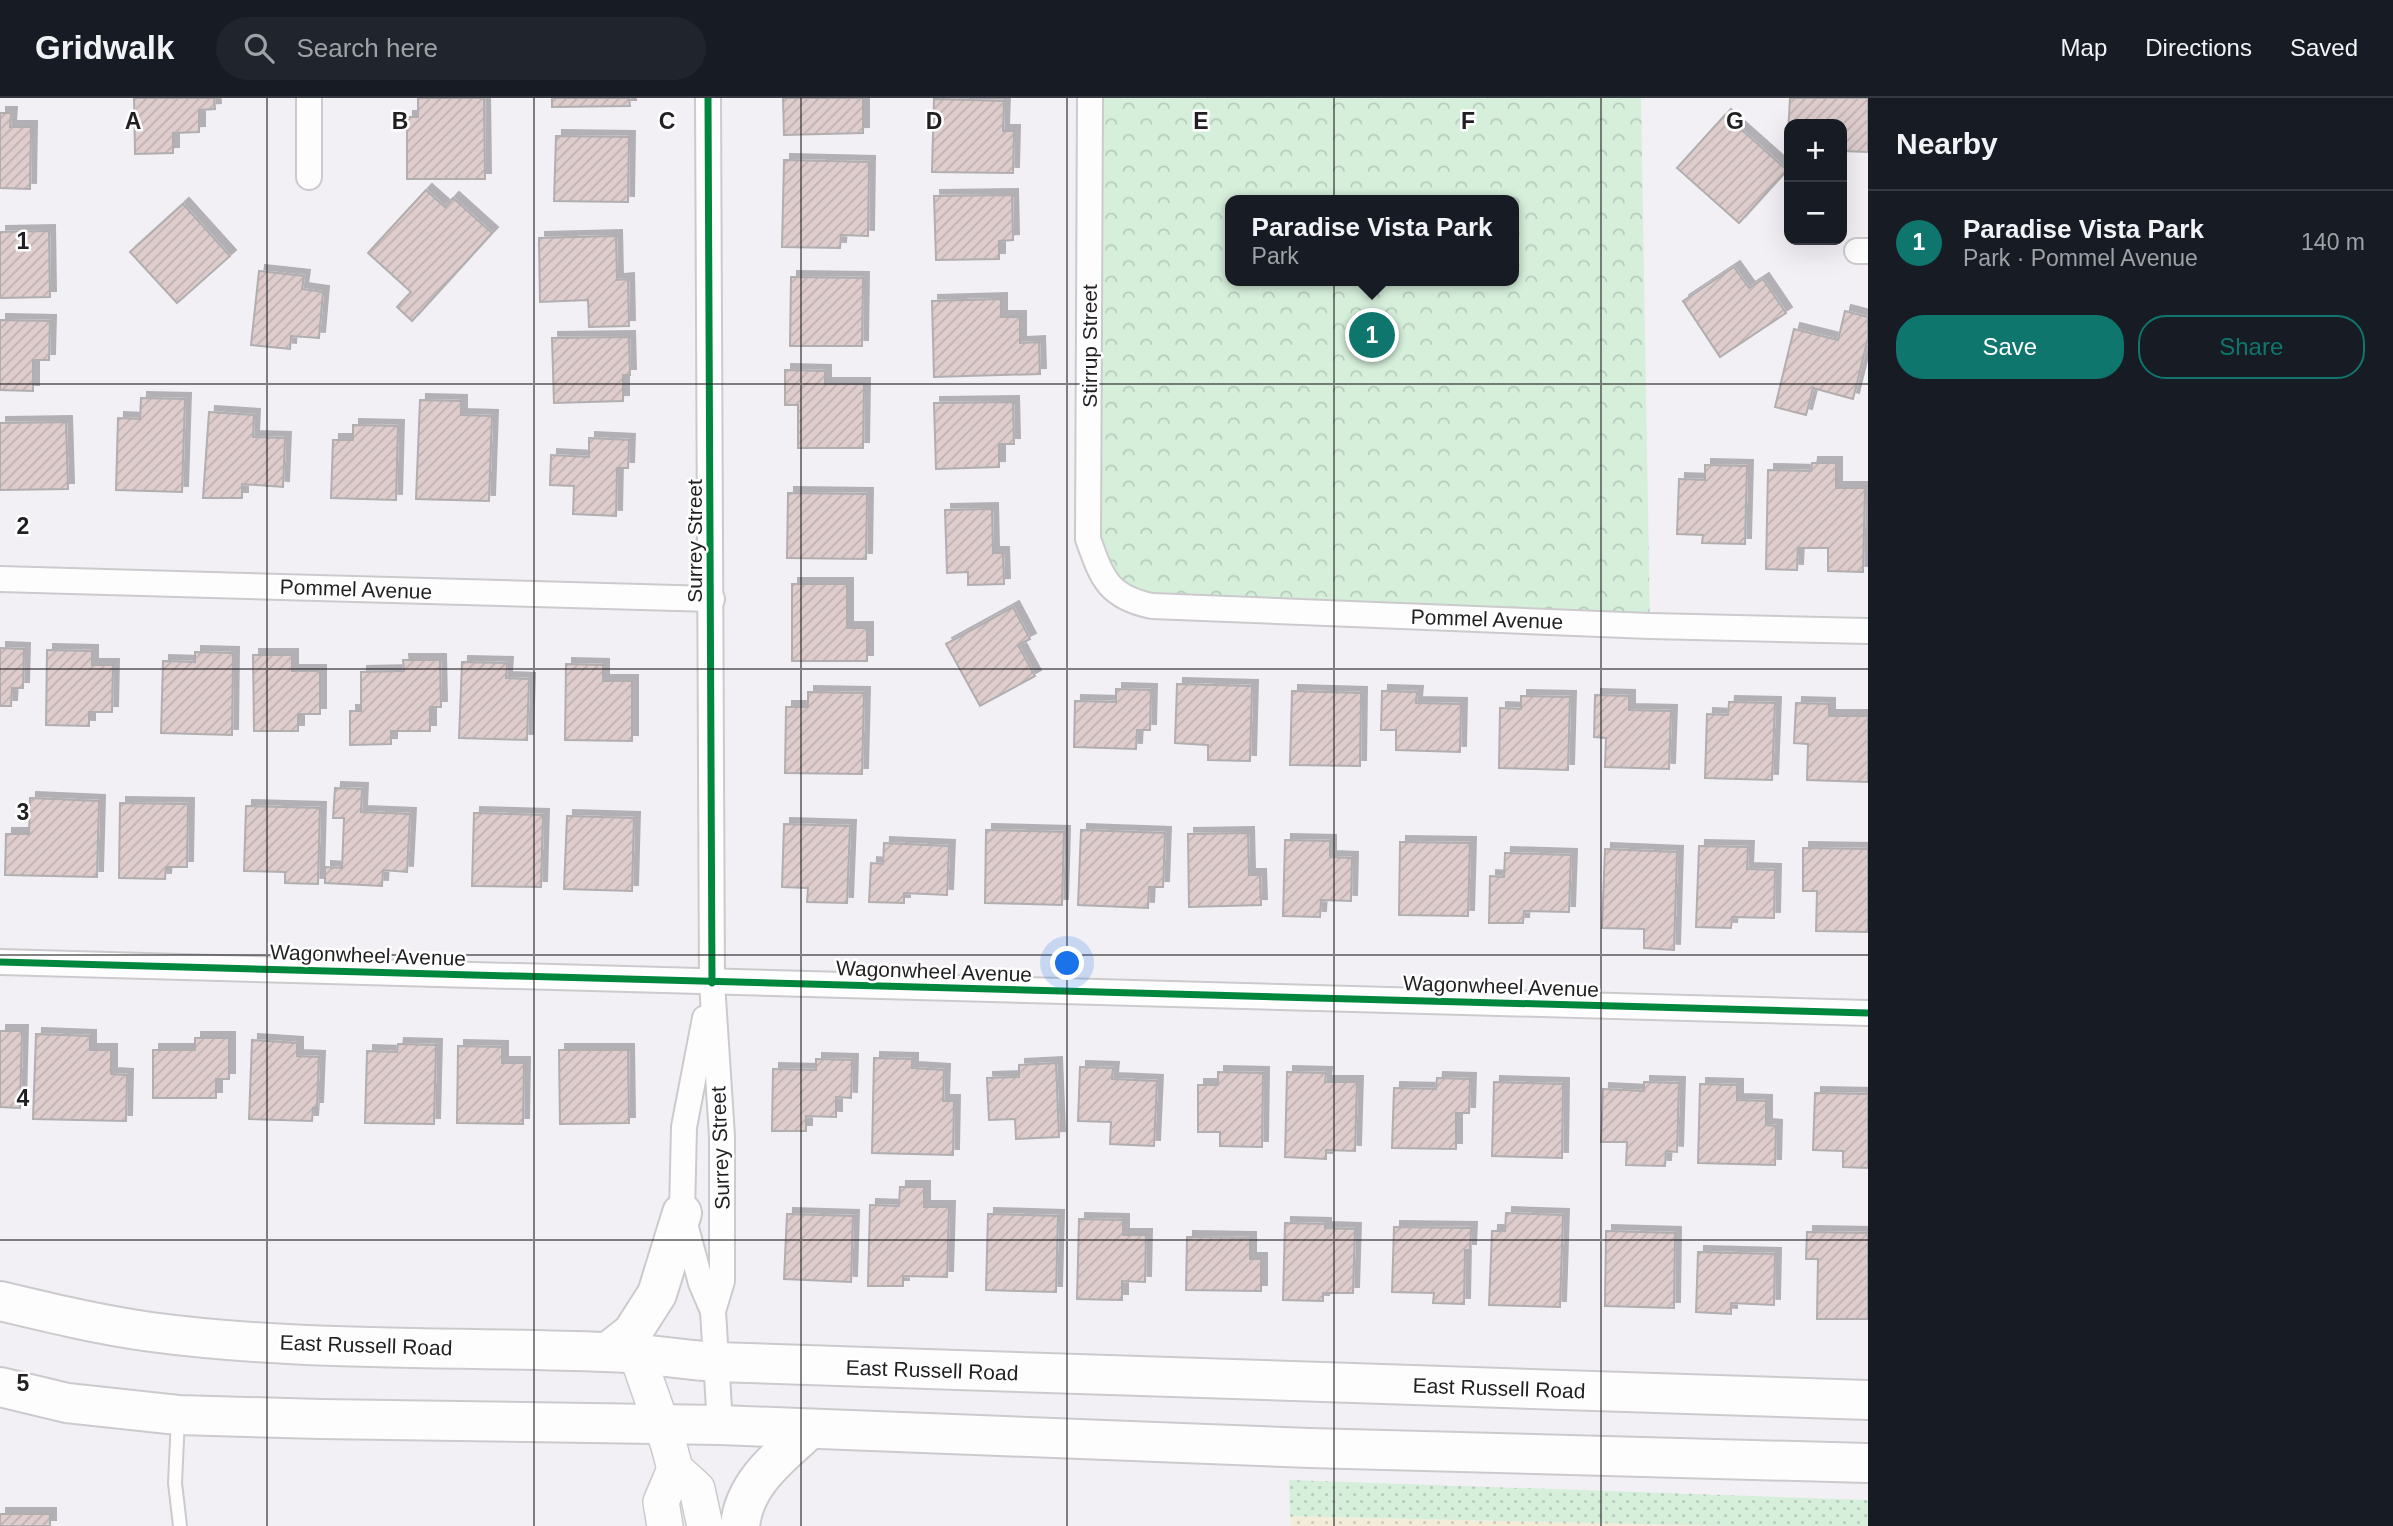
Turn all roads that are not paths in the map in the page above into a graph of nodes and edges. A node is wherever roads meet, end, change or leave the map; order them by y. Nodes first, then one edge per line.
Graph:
1 (309, 98) edge
2 (708, 98) edge
3 (1090, 98) edge
4 (309, 177) dead end
5 (0, 579) edge
6 (1110, 588) joint
7 (712, 599) junction
8 (1868, 631) edge
9 (0, 962) edge
10 (712, 983) junction
11 (1868, 1013) edge
12 (682, 1213) junction
13 (0, 1301) edge
14 (713, 1311) junction
15 (623, 1353) junction
16 (716, 1362) junction
17 (0, 1387) edge
18 (1868, 1400) edge
19 (178, 1415) junction
20 (662, 1424) junction
21 (720, 1425) junction
22 (810, 1429) junction
23 (1868, 1464) edge
24 (675, 1469) junction
25 (180, 1526) edge
26 (665, 1526) edge
27 (705, 1526) edge
28 (740, 1526) edge

1 - 4 street
2 - 7 street, Surrey Street
3 - 6 street, Stirrup Street
5 - 7 street, Pommel Avenue
6 - 8 street, Pommel Avenue
7 - 10 street, Surrey Street
9 - 10 street, Wagonwheel Avenue
10 - 11 street, Wagonwheel Avenue
10 - 12 street, Surrey Street
10 - 14 street, Surrey Street
12 - 14 street, Surrey Street
12 - 15 main road
13 - 15 main road, East Russell Road
14 - 16 street, Surrey Street
15 - 16 main road, East Russell Road
15 - 20 street
16 - 18 main road, East Russell Road
16 - 21 street, Surrey Street
17 - 19 main road
19 - 20 main road
19 - 25 lane
20 - 21 main road
20 - 24 street
21 - 22 main road
22 - 23 main road
22 - 28 main road
24 - 26 street
24 - 27 street

